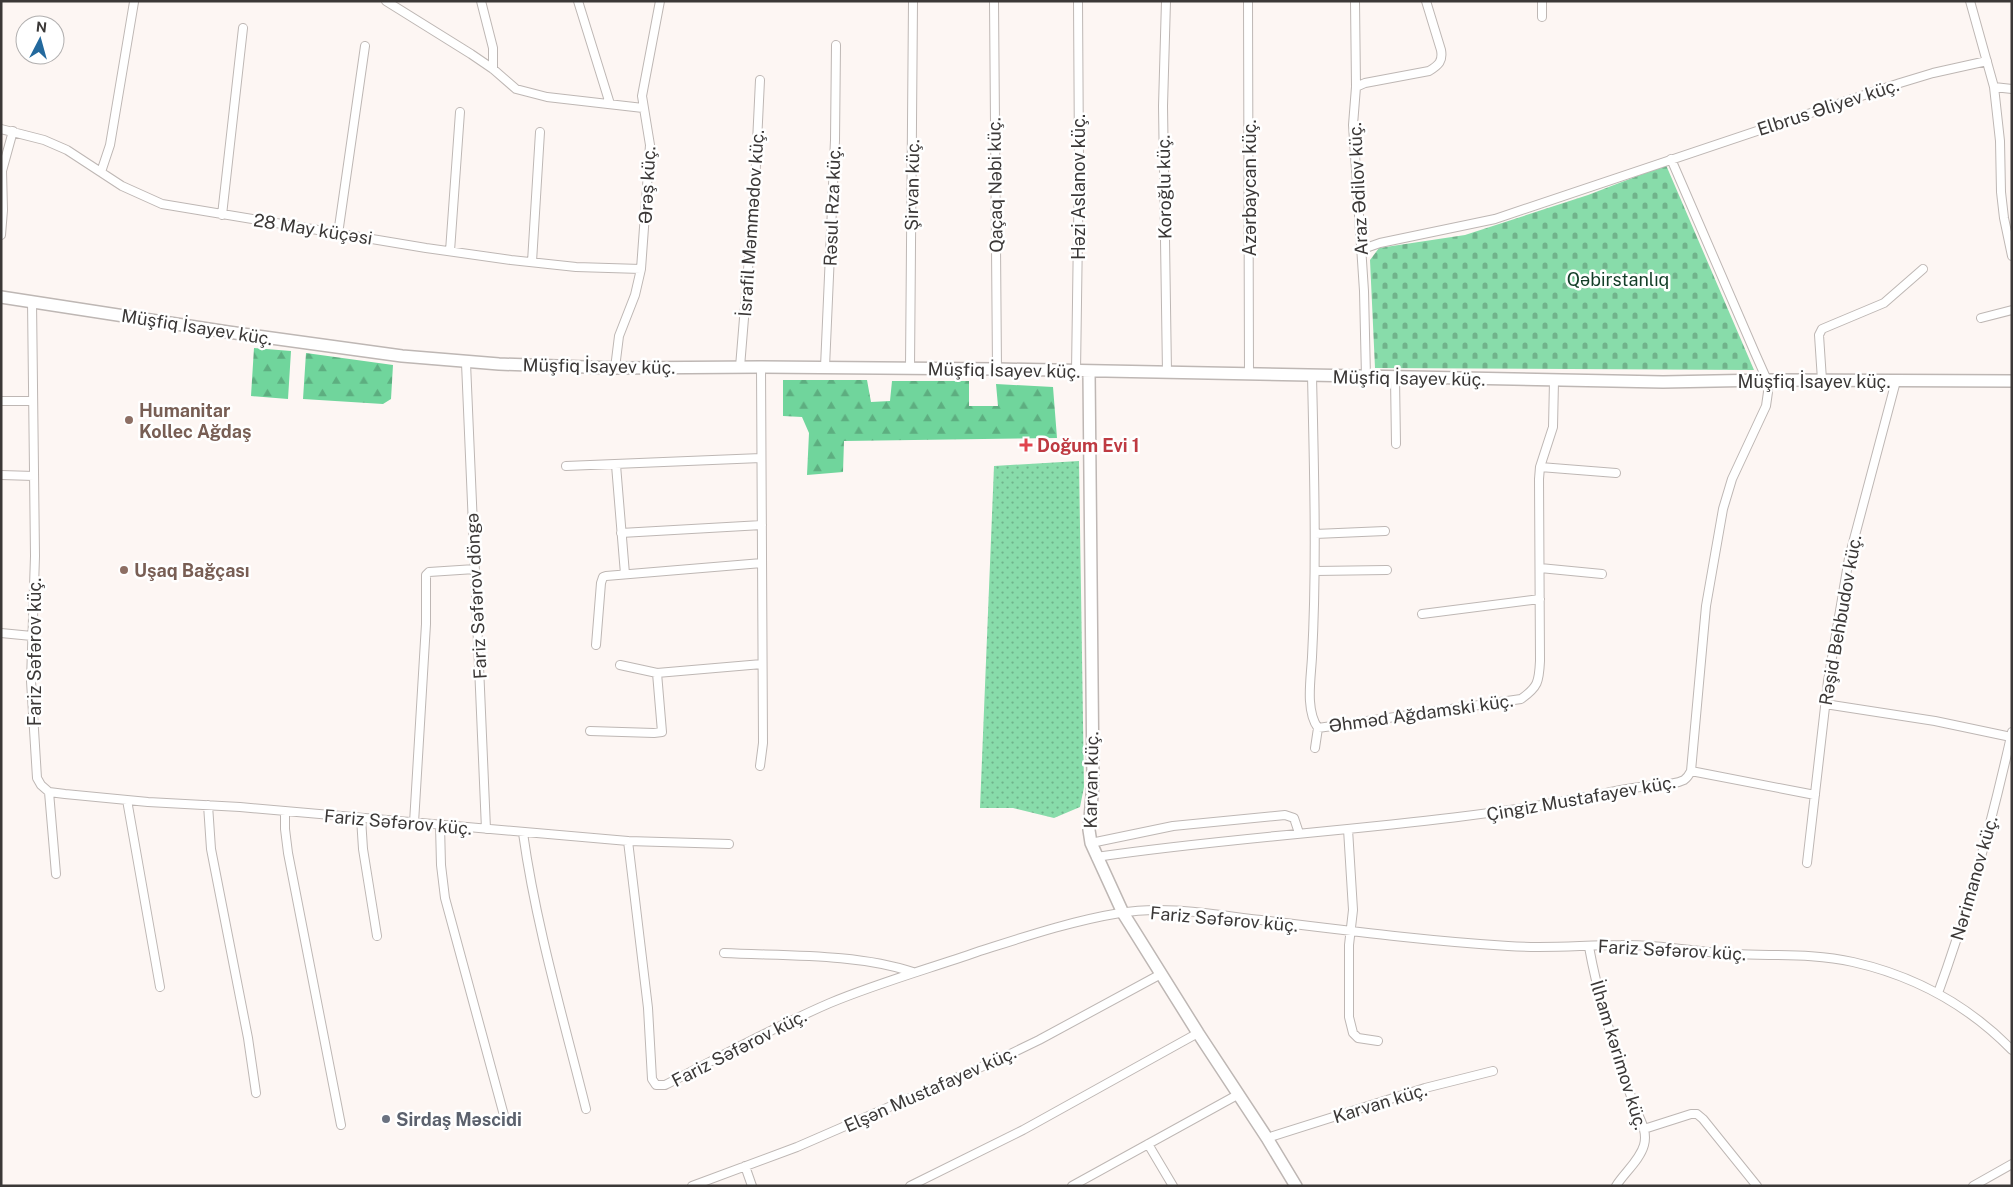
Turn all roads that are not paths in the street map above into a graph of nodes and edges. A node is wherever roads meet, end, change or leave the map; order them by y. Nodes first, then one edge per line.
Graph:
1 (386, 1) edge
2 (481, 1) edge
3 (578, 1) edge
4 (660, 1) edge
5 (913, 1) edge
6 (994, 1) edge
7 (1078, 1) edge
8 (1166, 1) edge
9 (1248, 1) edge
10 (1355, 1) edge
11 (1426, 1) edge
12 (1542, 1) edge
13 (1970, 1) edge
14 (134, 2) edge
15 (1542, 17) dead end
16 (243, 28) dead end
17 (836, 45) dead end
18 (365, 46) dead end
19 (1987, 62) junction
20 (493, 69) junction
21 (760, 80) dead end
22 (1994, 86) junction
23 (1356, 87) junction
24 (2012, 89) edge
25 (610, 104) junction
26 (643, 108) junction
27 (460, 112) dead end
28 (1, 129) edge
29 (13, 131) junction
30 (540, 132) dead end
31 (1671, 159) junction
32 (101, 172) junction
33 (222, 215) junction
34 (338, 234) junction
35 (1, 235) edge
36 (1360, 250) junction
37 (450, 251) junction
38 (2012, 256) edge
39 (532, 262) junction
40 (641, 269) junction
41 (1923, 269) dead end
42 (1, 297) edge
43 (32, 301) junction
44 (2012, 310) edge
45 (1981, 318) dead end
46 (466, 363) junction
47 (740, 367) junction
48 (761, 367) junction
49 (615, 368) junction
50 (825, 368) junction
51 (910, 368) junction
52 (997, 370) junction
53 (1076, 372) junction
54 (1088, 372) junction
55 (1167, 373) junction
56 (1249, 374) junction
57 (1312, 376) junction
58 (1366, 377) junction
59 (1395, 378) junction
60 (1767, 380) junction
61 (1822, 380) junction
62 (1554, 381) junction
63 (1896, 381) junction
64 (2012, 381) edge
65 (1, 400) edge
66 (33, 401) junction
67 (1396, 444) dead end
68 (761, 458) junction
69 (616, 464) junction
70 (566, 466) dead end
71 (1540, 467) junction
72 (1616, 473) dead end
73 (1, 475) edge
74 (34, 476) junction
75 (762, 525) junction
76 (1385, 531) dead end
77 (621, 533) junction
78 (1315, 534) junction
79 (762, 563) junction
80 (1540, 568) junction
81 (475, 569) junction
82 (1387, 570) dead end
83 (1316, 572) junction
84 (625, 574) junction
85 (1602, 574) dead end
86 (1540, 599) junction
87 (1422, 614) dead end
88 (1, 633) edge
89 (32, 636) junction
90 (596, 645) dead end
91 (762, 664) junction
92 (620, 665) dead end
93 (657, 672) junction
94 (1826, 704) junction
95 (1318, 728) junction
96 (590, 731) dead end
97 (2011, 734) edge
98 (1315, 748) dead end
99 (2008, 764) edge
100 (760, 766) dead end
101 (1691, 771) junction
102 (49, 792) junction
103 (1815, 795) junction
104 (127, 800) junction
105 (208, 805) junction
106 (285, 811) junction
107 (361, 818) junction
108 (414, 823) junction
109 (440, 825) junction
110 (486, 829) junction
111 (1348, 829) junction
112 (523, 833) junction
113 (1299, 833) junction
114 (628, 841) junction
115 (1091, 842) junction
116 (729, 844) dead end
117 (1096, 857) junction
118 (1807, 863) dead end
119 (56, 874) dead end
120 (1123, 913) junction
121 (1351, 930) junction
122 (377, 936) dead end
123 (1589, 946) junction
124 (724, 953) dead end
125 (913, 972) junction
126 (1161, 974) junction
127 (160, 987) dead end
128 (1938, 993) junction
129 (1198, 1033) junction
130 (1378, 1041) dead end
131 (2012, 1050) edge
132 (1493, 1071) dead end
133 (256, 1093) dead end
134 (1239, 1094) junction
135 (586, 1109) dead end
136 (505, 1119) dead end
137 (341, 1125) dead end
138 (1644, 1129) junction
139 (1268, 1138) junction
140 (1148, 1144) junction
141 (2012, 1164) edge
142 (745, 1166) junction
143 (1075, 1185) edge
144 (692, 1186) edge
145 (752, 1186) edge
146 (910, 1186) edge
147 (1173, 1186) edge
148 (1296, 1186) edge
149 (1616, 1186) edge
150 (1757, 1186) edge
151 (1973, 1186) edge

1 - 20 street
2 - 20 street
3 - 25 street
4 - 26 street, Ərəş küç.
5 - 51 street, Şirvan küç.
6 - 52 street, Qaçaq Nəbi küç.
7 - 53 street, Həzi Aslanov küç.
8 - 55 street, Koroğlu küç.
9 - 56 street, Azərbaycan küç.
10 - 23 street, Araz Ədilov küç.
11 - 23 street
12 - 15 street
13 - 19 street
14 - 32 street
16 - 33 street
17 - 50 street, Rəsul Rza küç.
18 - 34 street
19 - 22 street
19 - 31 street, Elbrus Əliyev küç.
20 - 25 street
21 - 47 street, İsrafil Məmmədov küç.
22 - 24 street
22 - 38 street
23 - 36 street, Araz Ədilov küç.
25 - 26 street
26 - 40 street, Ərəş küç.
27 - 37 street
28 - 29 street, 28 May küçəsi
29 - 32 street, 28 May küçəsi
29 - 35 street
30 - 39 street
31 - 36 street, Elbrus Əliyev küç.
31 - 60 street
32 - 33 street, 28 May küçəsi
33 - 34 street, 28 May küçəsi
34 - 37 street, 28 May küçəsi
36 - 58 street, Araz Ədilov küç.
37 - 39 street, 28 May küçəsi
39 - 40 street, 28 May küçəsi
40 - 49 street, Ərəş küç.
41 - 61 street
42 - 43 street, Müşfiq İsayev küç.
43 - 46 street, Müşfiq İsayev küç.
43 - 66 street, Fariz Səfərov küç.
44 - 45 street
46 - 49 street, Müşfiq İsayev küç.
46 - 81 street, Fariz Səfərov döngə
47 - 48 street, Müşfiq İsayev küç.
47 - 49 street, Müşfiq İsayev küç.
48 - 50 street, Müşfiq İsayev küç.
48 - 68 street
50 - 51 street, Müşfiq İsayev küç.
51 - 52 street, Müşfiq İsayev küç.
52 - 53 street, Müşfiq İsayev küç.
53 - 54 street, Müşfiq İsayev küç.
54 - 55 street, Müşfiq İsayev küç.
54 - 115 street, Karvan küç.
55 - 56 street, Müşfiq İsayev küç.
56 - 57 street, Müşfiq İsayev küç.
57 - 58 street, Müşfiq İsayev küç.
57 - 78 street, Əhməd Ağdamski küç.
58 - 59 street, Müşfiq İsayev küç.
59 - 62 street, Müşfiq İsayev küç.
59 - 67 street
60 - 61 street, Müşfiq İsayev küç.
60 - 62 street, Müşfiq İsayev küç.
60 - 101 street, Çingiz Mustafayev küç.
61 - 63 street, Müşfiq İsayev küç.
62 - 71 street, Əhməd Ağdamski küç.
63 - 64 street, Müşfiq İsayev küç.
63 - 94 street, Rəşid Behbudov küç.
65 - 66 street
66 - 74 street, Fariz Səfərov küç.
68 - 69 street
68 - 75 street
69 - 70 street
69 - 77 street
71 - 72 street
71 - 80 street, Əhməd Ağdamski küç.
73 - 74 street
74 - 89 street, Fariz Səfərov küç.
75 - 77 street
75 - 79 street
76 - 78 street
77 - 84 street
78 - 83 street, Əhməd Ağdamski küç.
79 - 84 street
79 - 91 street
80 - 85 street
80 - 86 street, Əhməd Ağdamski küç.
81 - 108 street
81 - 110 street, Fariz Səfərov döngə
82 - 83 street
83 - 95 street, Əhməd Ağdamski küç.
84 - 90 street
86 - 87 street
86 - 95 street, Əhməd Ağdamski küç.
88 - 89 street
89 - 102 street, Fariz Səfərov küç.
91 - 93 street
91 - 100 street
92 - 93 street
93 - 96 street
94 - 97 street
94 - 103 street, Rəşid Behbudov küç.
95 - 98 street
97 - 99 street, Nərimanov küç.
99 - 128 street, Nərimanov küç.
101 - 103 street
101 - 111 street, Çingiz Mustafayev küç.
102 - 104 street, Fariz Səfərov küç.
102 - 119 street
103 - 118 street, Rəşid Behbudov küç.
104 - 105 street, Fariz Səfərov küç.
104 - 127 street
105 - 106 street, Fariz Səfərov küç.
105 - 133 street
106 - 107 street, Fariz Səfərov küç.
106 - 137 street
107 - 108 street, Fariz Səfərov küç.
107 - 122 street
108 - 109 street, Fariz Səfərov küç.
109 - 110 street, Fariz Səfərov küç.
109 - 136 street
110 - 112 street, Fariz Səfərov küç.
111 - 113 street, Çingiz Mustafayev küç.
111 - 121 street
112 - 114 street, Fariz Səfərov küç.
112 - 135 street
113 - 115 street
113 - 117 street, Çingiz Mustafayev küç.
114 - 116 street
114 - 125 street, Fariz Səfərov küç.
115 - 117 street, Karvan küç.
117 - 120 street, Karvan küç.
120 - 121 street, Fariz Səfərov küç.
120 - 125 street, Fariz Səfərov küç.
120 - 126 street, Karvan küç.
121 - 123 street, Fariz Səfərov küç.
121 - 130 street
123 - 128 street, Fariz Səfərov küç.
123 - 138 street, İlham kərimov küç.
124 - 125 street
126 - 129 street, Karvan küç.
126 - 142 street, Elşən Mustafayev küç.
128 - 131 street, Fariz Səfərov küç.
129 - 134 street, Karvan küç.
129 - 146 street
132 - 139 street, Karvan küç.
134 - 139 street, Karvan küç.
134 - 140 street
138 - 149 street, İlham kərimov küç.
138 - 150 street
139 - 148 street, Karvan küç.
140 - 143 street
140 - 147 street
141 - 151 street
142 - 144 street, Elşən Mustafayev küç.
142 - 145 street

